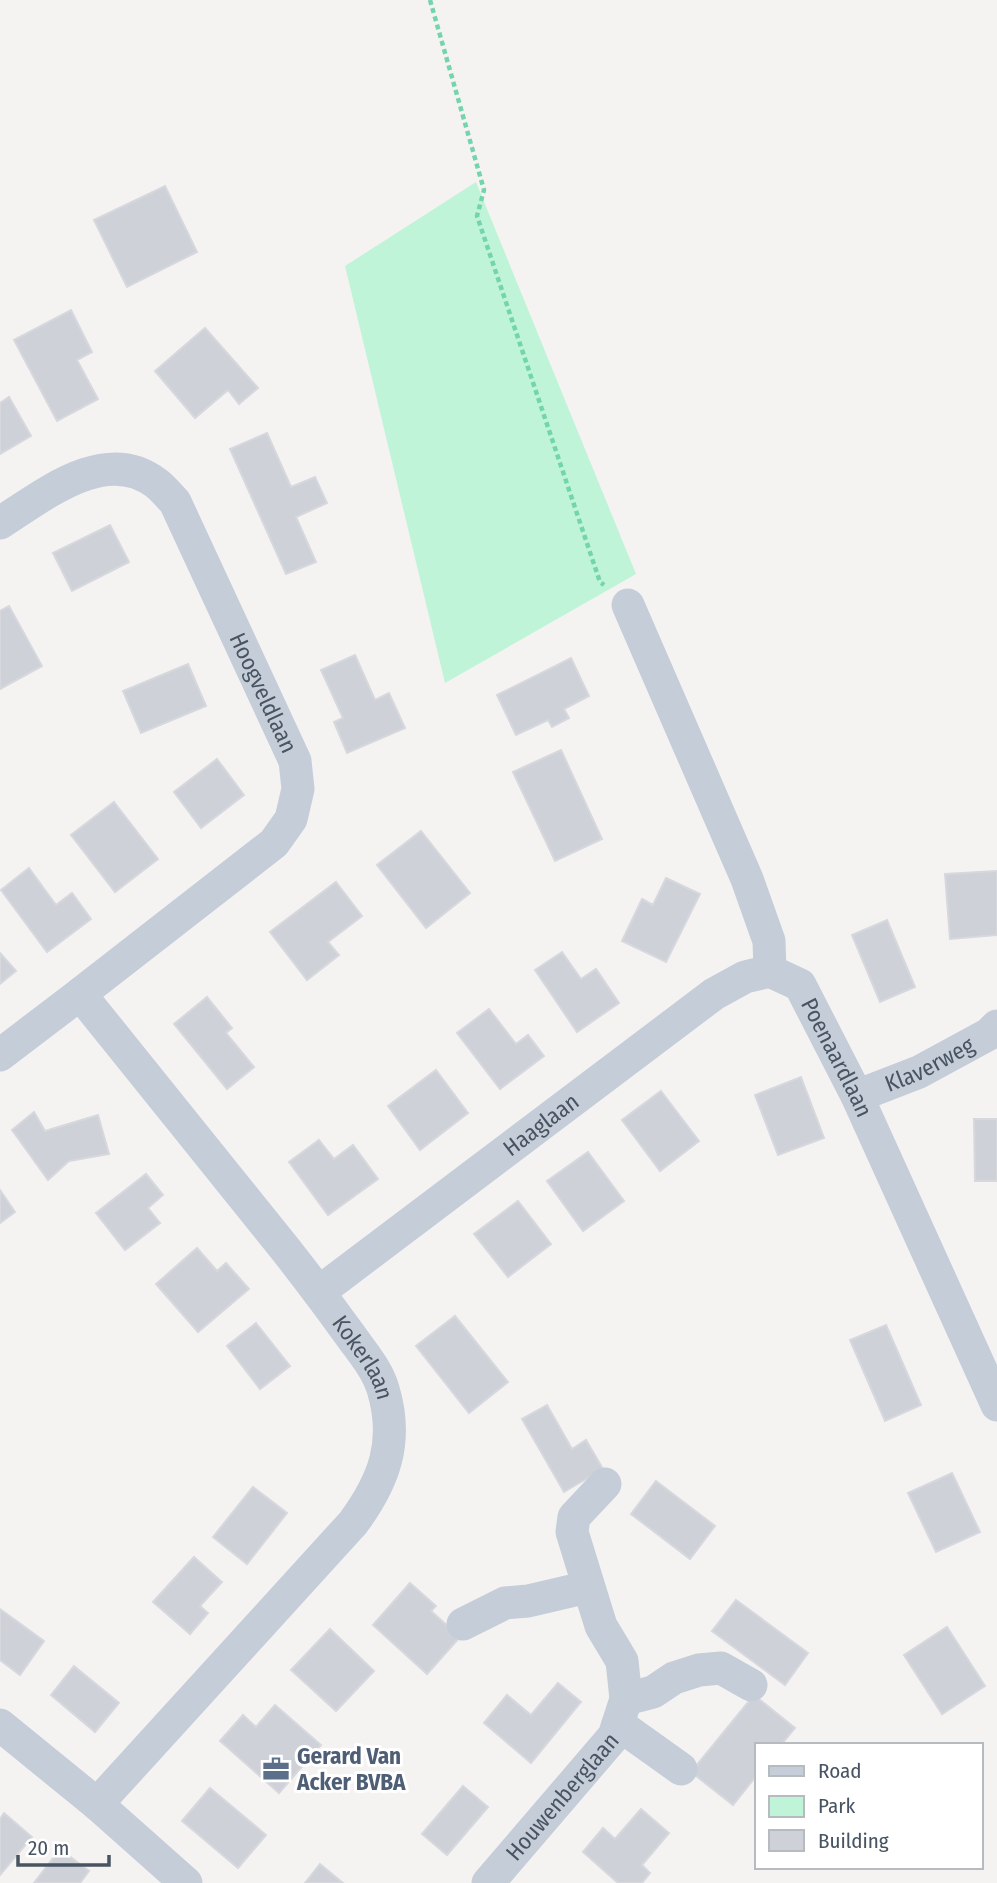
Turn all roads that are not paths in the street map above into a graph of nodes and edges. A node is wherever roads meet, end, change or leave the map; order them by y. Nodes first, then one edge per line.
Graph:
1 (0, 523) edge
2 (628, 605) road end
3 (770, 971) junction
4 (80, 993) junction
5 (997, 1026) edge
6 (0, 1055) edge
7 (857, 1096) junction
8 (319, 1292) junction
9 (997, 1405) edge
10 (605, 1484) dead end
11 (588, 1587) junction
12 (463, 1624) dead end
13 (751, 1685) dead end
14 (622, 1712) junction
15 (0, 1725) edge
16 (681, 1769) dead end
17 (97, 1804) junction
18 (186, 1883) edge
19 (488, 1883) edge

1 - 4 street, Hoogveldlaan
2 - 3 street
3 - 7 street, Poenaardlaan
3 - 8 street, Haaglaan
4 - 6 street
4 - 8 street, Kokerlaan
5 - 7 street, Klaverweg
7 - 9 street, Poenaardlaan
8 - 17 street, Kokerlaan
10 - 11 street
11 - 12 street
11 - 14 street
13 - 14 street
14 - 16 street
14 - 19 street, Houwenberglaan
15 - 17 street
17 - 18 street

